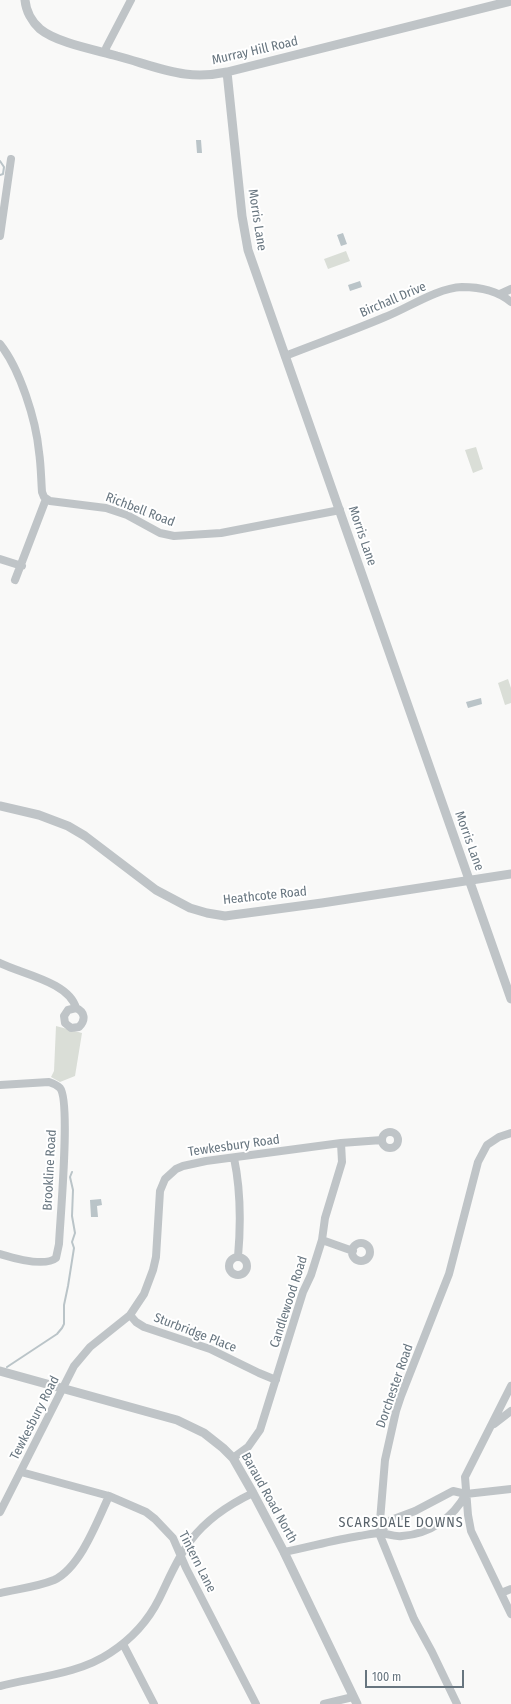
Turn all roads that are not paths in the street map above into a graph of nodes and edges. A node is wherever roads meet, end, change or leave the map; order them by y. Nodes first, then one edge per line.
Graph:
1 (25, 0) edge
2 (130, 0) edge
3 (511, 1) edge
4 (106, 53) junction
5 (227, 72) junction
6 (11, 159) dead end
7 (0, 236) edge
8 (511, 289) edge
9 (500, 294) junction
10 (511, 302) edge
11 (0, 344) edge
12 (285, 356) junction
13 (46, 499) junction
14 (340, 510) junction
15 (0, 559) edge
16 (22, 566) junction
17 (15, 580) dead end
18 (0, 806) edge
19 (511, 874) edge
20 (470, 880) junction
21 (0, 962) edge
22 (511, 999) edge
23 (76, 1008) dead end
24 (0, 1085) edge
25 (511, 1133) edge
26 (382, 1140) dead end
27 (341, 1143) junction
28 (234, 1158) junction
29 (322, 1240) junction
30 (353, 1251) dead end
31 (0, 1254) edge
32 (238, 1257) dead end
33 (130, 1315) junction
34 (4, 1373) edge
35 (276, 1380) junction
36 (511, 1386) edge
37 (63, 1389) junction
38 (511, 1411) edge
39 (490, 1427) junction
40 (233, 1458) junction
41 (21, 1472) junction
42 (511, 1489) edge
43 (253, 1493) junction
44 (466, 1494) junction
45 (109, 1496) junction
46 (0, 1512) edge
47 (379, 1533) junction
48 (284, 1552) junction
49 (181, 1555) junction
50 (511, 1589) edge
51 (0, 1593) edge
52 (501, 1594) junction
53 (511, 1614) edge
54 (123, 1644) junction
55 (0, 1686) edge
56 (355, 1700) edge
57 (154, 1704) edge
58 (256, 1704) edge
59 (324, 1704) edge
60 (457, 1704) edge

1 - 4 street, Murray Hill Road
2 - 4 street
3 - 5 street, Murray Hill Road
4 - 5 street, Murray Hill Road
5 - 12 street, Morris Lane
6 - 7 street
8 - 9 street
9 - 10 street, Birchall Drive
9 - 12 street, Birchall Drive
11 - 13 street
12 - 14 street, Morris Lane
13 - 14 street, Richbell Road
13 - 16 street
14 - 20 street, Morris Lane
15 - 16 street
16 - 17 street
18 - 20 street, Heathcote Road
19 - 20 street, Heathcote Road
20 - 22 street, Morris Lane
21 - 23 street
24 - 31 street, Brookline Road
25 - 47 street, Dorchester Road
26 - 27 street, Tewkesbury Road
27 - 28 street, Tewkesbury Road
27 - 29 street, Candlewood Road
28 - 32 street
28 - 33 street, Tewkesbury Road
29 - 30 street
29 - 35 street, Candlewood Road
33 - 35 street, Sturbridge Place
33 - 37 street, Tewkesbury Road
34 - 37 street, Baraud Road North
35 - 40 street, Candlewood Road
36 - 39 street
37 - 40 street, Baraud Road North
37 - 41 street, Tewkesbury Road
38 - 39 street
39 - 44 street
40 - 43 street, Baraud Road North
41 - 45 street, Tintern Lane
41 - 46 street, Tewkesbury Road
42 - 44 street
43 - 48 street, Baraud Road North
43 - 49 street
44 - 47 street
44 - 47 street
44 - 52 street
45 - 49 street, Tintern Lane
45 - 51 street
47 - 48 street
47 - 60 street, Dorchester Road
48 - 56 street, Baraud Road North
49 - 54 street
49 - 58 street, Tintern Lane
50 - 52 street
52 - 53 street
54 - 55 street
54 - 57 street
56 - 59 street

